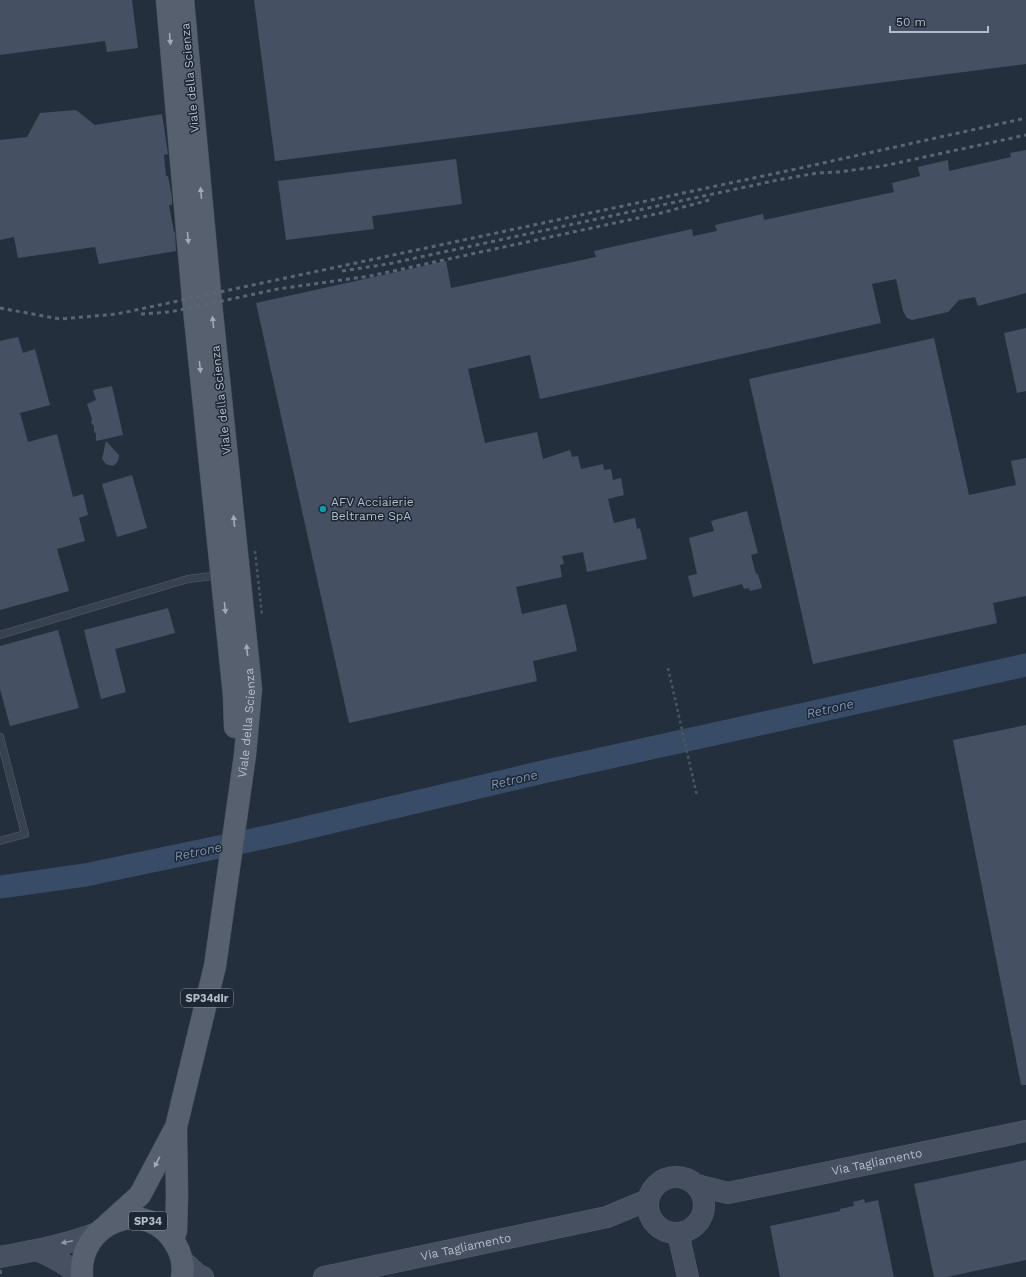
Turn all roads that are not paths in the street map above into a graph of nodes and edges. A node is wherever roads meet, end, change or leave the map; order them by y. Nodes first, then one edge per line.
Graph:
1 (167, 0) edge
2 (183, 0) edge
3 (222, 575) junction
4 (0, 635) edge
5 (0, 738) edge
6 (238, 800) junction
7 (0, 841) edge
8 (176, 1127) junction
9 (1026, 1131) edge
10 (696, 1185) junction
11 (728, 1193) junction
12 (649, 1208) junction
13 (102, 1229) junction
14 (687, 1229) junction
15 (173, 1239) junction
16 (37, 1250) junction
17 (0, 1257) edge
18 (182, 1269) edge
19 (82, 1276) edge
20 (203, 1277) edge
21 (324, 1277) edge
22 (688, 1277) edge

1 -> 3 main road, Viale della Scienza
6 -> 2 main road, Viale della Scienza
3 - 4 lane
3 -> 6 main road, Viale della Scienza
5 - 7 lane
6 - 8 main road, Viale della Scienza / SP34dir
8 -> 13 main road, SP34dir
8 - 15 main road, SP34dir
9 - 11 street, Via Tagliamento
10 - 11 street, Via Tagliamento
10 - 12 street, Via Tagliamento
10 - 14 street
11 - 14 street
12 - 14 street
12 - 21 street, Via Tagliamento
13 - 15 main road, SP34
13 -> 16 street, SP34
13 - 19 main road
14 - 22 street
15 - 18 main road, SP34
16 - 17 street
16 - 19 street
18 - 20 street

